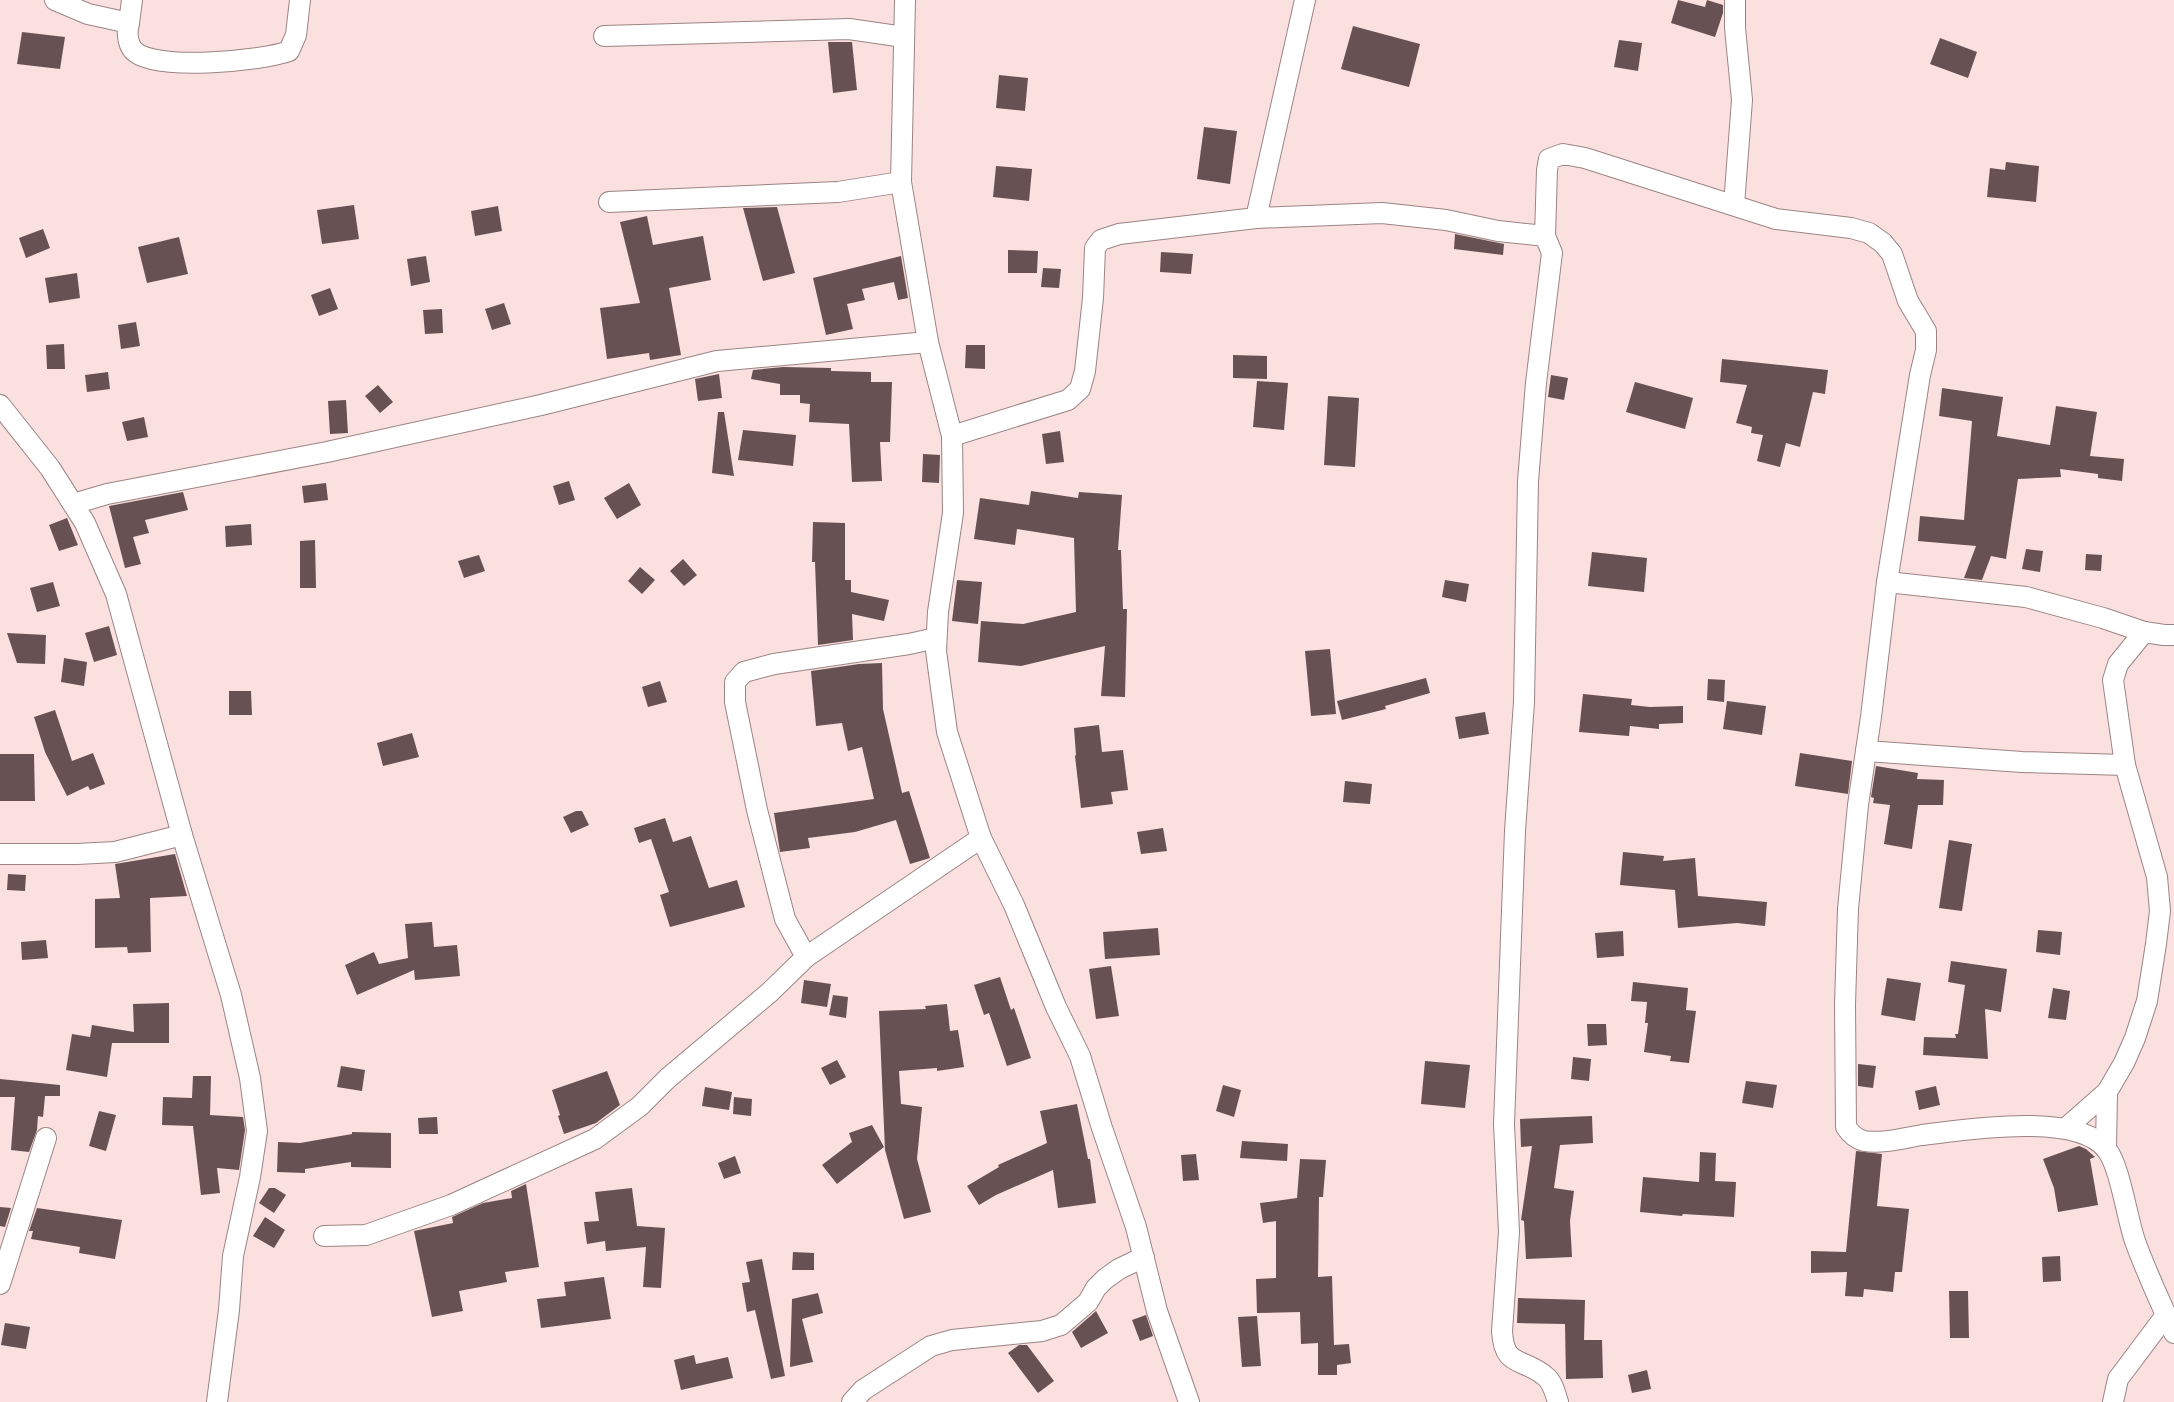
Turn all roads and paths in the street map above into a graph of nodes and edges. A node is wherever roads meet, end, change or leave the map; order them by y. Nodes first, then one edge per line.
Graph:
1 (55, 0) edge
2 (132, 0) edge
3 (300, 0) edge
4 (905, 0) edge
5 (1305, 0) edge
6 (1735, 0) edge
7 (129, 23) junction
8 (604, 36) dead end
9 (904, 37) junction
10 (901, 183) junction
11 (609, 202) dead end
12 (1734, 205) junction
13 (1256, 218) junction
14 (1545, 236) junction
15 (928, 342) junction
16 (0, 405) edge
17 (952, 436) junction
18 (73, 504) junction
19 (1887, 582) junction
20 (2144, 632) junction
21 (2174, 634) edge
22 (936, 638) junction
23 (1866, 751) junction
24 (2125, 765) junction
25 (182, 835) junction
26 (981, 838) junction
27 (0, 854) edge
28 (806, 957) junction
29 (2107, 1092) junction
30 (2066, 1128) junction
31 (46, 1138) dead end
32 (2106, 1148) junction
33 (324, 1236) dead end
34 (1144, 1257) junction
35 (0, 1284) edge
36 (2170, 1324) edge
37 (217, 1402) edge
38 (852, 1402) edge
39 (1189, 1402) edge
40 (1558, 1402) edge
41 (2113, 1402) edge

1 - 7 street
2 - 7 street
3 - 7 street
4 - 9 street
5 - 13 street
6 - 12 street
8 - 9 street
9 - 10 street
10 - 11 street
10 - 15 street
12 - 14 street
12 - 19 street
13 - 14 street
13 - 17 street
14 - 40 street
15 - 17 street
15 - 18 street
16 - 18 street
17 - 22 street
18 - 25 street
19 - 20 street
19 - 23 street
20 - 21 street
20 - 24 street
22 - 26 street
22 - 28 street
23 - 24 street
23 - 30 street
24 - 29 street
25 - 27 street
25 - 37 street
26 - 28 street
26 - 34 street
28 - 33 street
29 - 30 street
29 - 32 street
30 - 32 street
31 - 35 street
32 - 36 street
34 - 38 street
34 - 39 street
36 - 41 street

